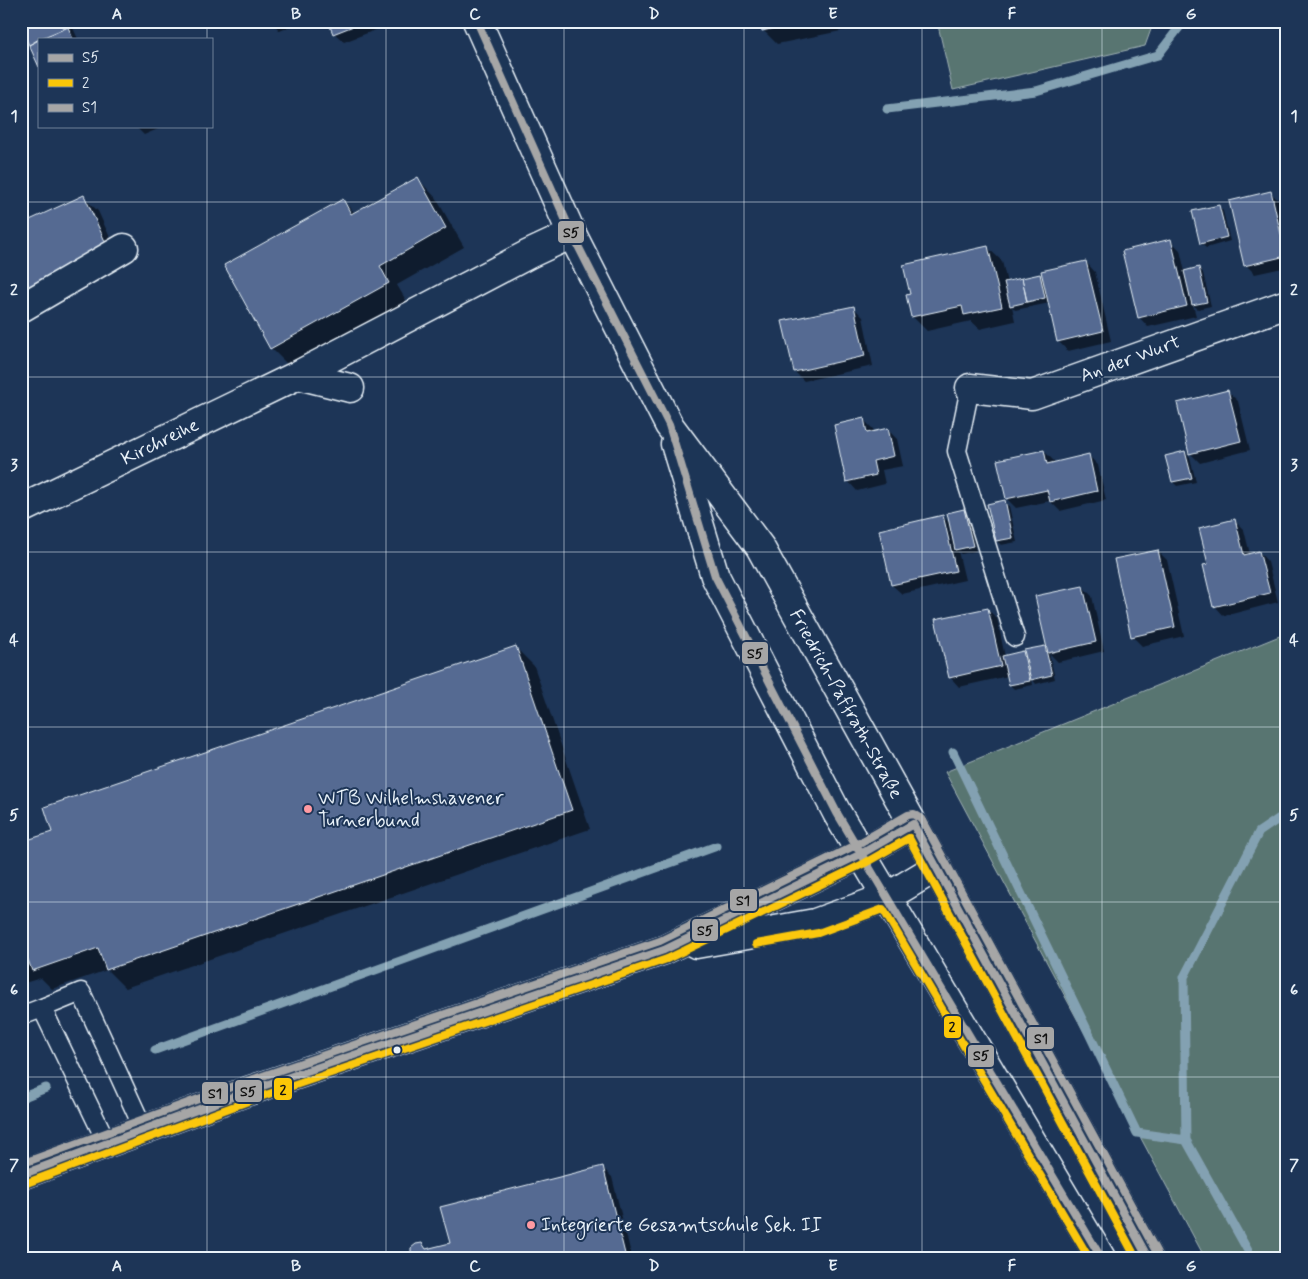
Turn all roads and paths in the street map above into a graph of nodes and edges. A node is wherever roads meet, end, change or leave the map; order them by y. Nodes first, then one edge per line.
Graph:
1 (476, 21) edge
2 (572, 234) junction
3 (124, 248) dead end
4 (1287, 304) edge
5 (21, 308) edge
6 (298, 374) junction
7 (350, 388) dead end
8 (970, 388) joint
9 (669, 426) junction
10 (21, 509) edge
11 (1015, 637) dead end
12 (913, 824) junction
13 (862, 854) junction
14 (937, 867) junction
15 (887, 897) junction
16 (664, 950) junction
17 (42, 1008) junction
18 (21, 1016) edge
19 (144, 1130) junction
20 (107, 1143) junction
21 (21, 1175) edge
22 (1101, 1258) edge
23 (1148, 1258) edge

1 - 2 main road, Friedrich-Paffrath-Straße
2 - 6 main road, Kirchreihe
2 - 9 main road, Friedrich-Paffrath-Straße
3 - 5 main road
4 - 8 main road, An der Wurt
6 - 7 main road
6 - 10 main road, Kirchreihe
8 - 11 lane
9 - 12 main road, Friedrich-Paffrath-Straße
9 - 13 main road, Friedrich-Paffrath-Straße
12 - 13 main road
12 - 14 main road, Friedrich-Paffrath-Straße
13 - 15 main road, Friedrich-Paffrath-Straße
13 - 16 main road
14 - 15 main road
14 - 23 main road, Friedrich-Paffrath-Straße
15 - 16 main road
15 - 22 main road, Friedrich-Paffrath-Straße
16 - 19 main road
17 - 18 lane
17 - 19 lane
17 - 20 lane
19 - 20 main road
20 - 21 main road

